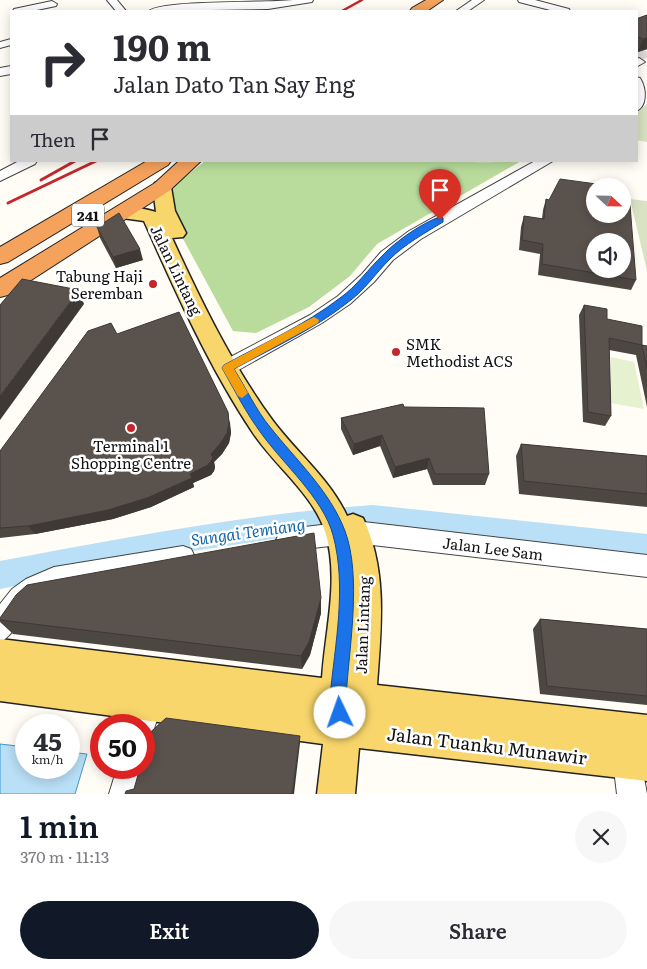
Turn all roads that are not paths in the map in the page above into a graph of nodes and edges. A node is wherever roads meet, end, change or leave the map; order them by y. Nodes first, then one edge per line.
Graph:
1 (308, 0) edge
2 (436, 0) edge
3 (448, 0) edge
4 (479, 0) edge
5 (523, 0) edge
6 (567, 0) edge
7 (197, 3) edge
8 (53, 5) edge
9 (221, 9) edge
10 (24, 10) edge
11 (159, 10) edge
12 (419, 10) edge
13 (431, 10) edge
14 (464, 10) edge
15 (556, 10) edge
16 (28, 162) edge
17 (159, 162) edge
18 (174, 162) edge
19 (190, 162) edge
20 (544, 162) edge
21 (0, 177) edge
22 (162, 187) junction
23 (122, 213) junction
24 (169, 237) junction
25 (0, 257) edge
26 (0, 269) edge
27 (0, 289) edge
28 (233, 365) junction
29 (340, 518) junction
30 (267, 544) edge
31 (209, 553) edge
32 (647, 566) edge
33 (0, 630) edge
34 (0, 655) edge
35 (0, 684) edge
36 (346, 708) junction
37 (145, 714) edge
38 (647, 733) edge
39 (636, 773) edge
40 (128, 779) edge
41 (124, 794) edge
42 (336, 794) edge

1 - 9 street
2 - 12 highway
3 - 13 highway
4 - 14 street
5 - 15 street
6 - 15 street
7 - 9 street
7 - 11 street
8 - 10 street
16 - 21 street
17 - 25 highway, 241
18 - 26 highway, 241
19 - 22 highway
20 - 28 street
22 - 23 highway
22 - 24 main road, Jalan Lintang
23 - 24 main road, Jalan Lintang
23 - 27 highway
24 - 28 main road, Jalan Lintang
28 - 29 main road, Jalan Lintang
29 - 30 street, Jalan Lee Sam
29 - 32 street, Jalan Lee Sam
29 - 36 main road, Jalan Lintang
31 - 33 street
34 - 36 main road, Jalan Tuanku Munawir
35 - 37 main road, Jalan Tuanku Munawir
36 - 37 main road, Jalan Tuanku Munawir
36 - 38 main road, Jalan Tuanku Munawir
36 - 39 main road, Jalan Tuanku Munawir
36 - 42 main road, Jalan Lintang
40 - 41 street

